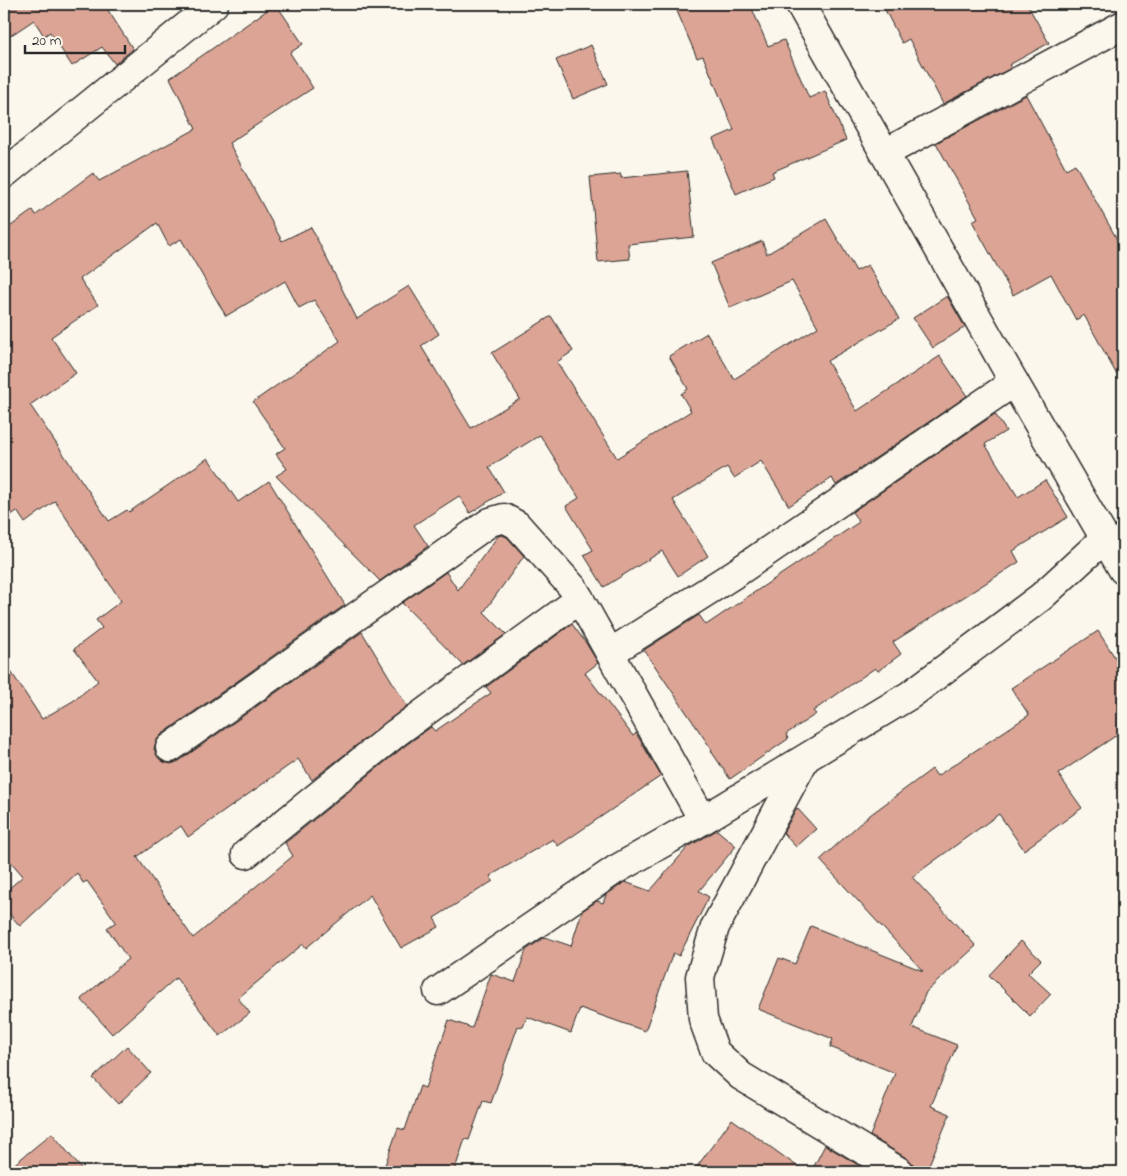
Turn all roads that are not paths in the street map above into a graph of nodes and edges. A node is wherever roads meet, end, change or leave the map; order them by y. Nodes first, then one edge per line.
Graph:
1 (214, 4) edge
2 (800, 4) edge
3 (1123, 25) edge
4 (885, 153) junction
5 (4, 174) edge
6 (1014, 382) junction
7 (1105, 538) junction
8 (1123, 570) edge
9 (580, 599) junction
10 (610, 652) junction
11 (170, 748) dead end
12 (806, 758) junction
13 (703, 820) junction
14 (246, 854) dead end
15 (438, 992) dead end
16 (900, 1172) edge

1 - 5 street
2 - 4 street
3 - 4 street
4 - 6 street
6 - 7 street
6 - 10 street
7 - 8 street
7 - 12 street
9 - 10 street
9 - 11 street
9 - 14 street
10 - 13 street
12 - 13 street
12 - 16 street
13 - 15 street

